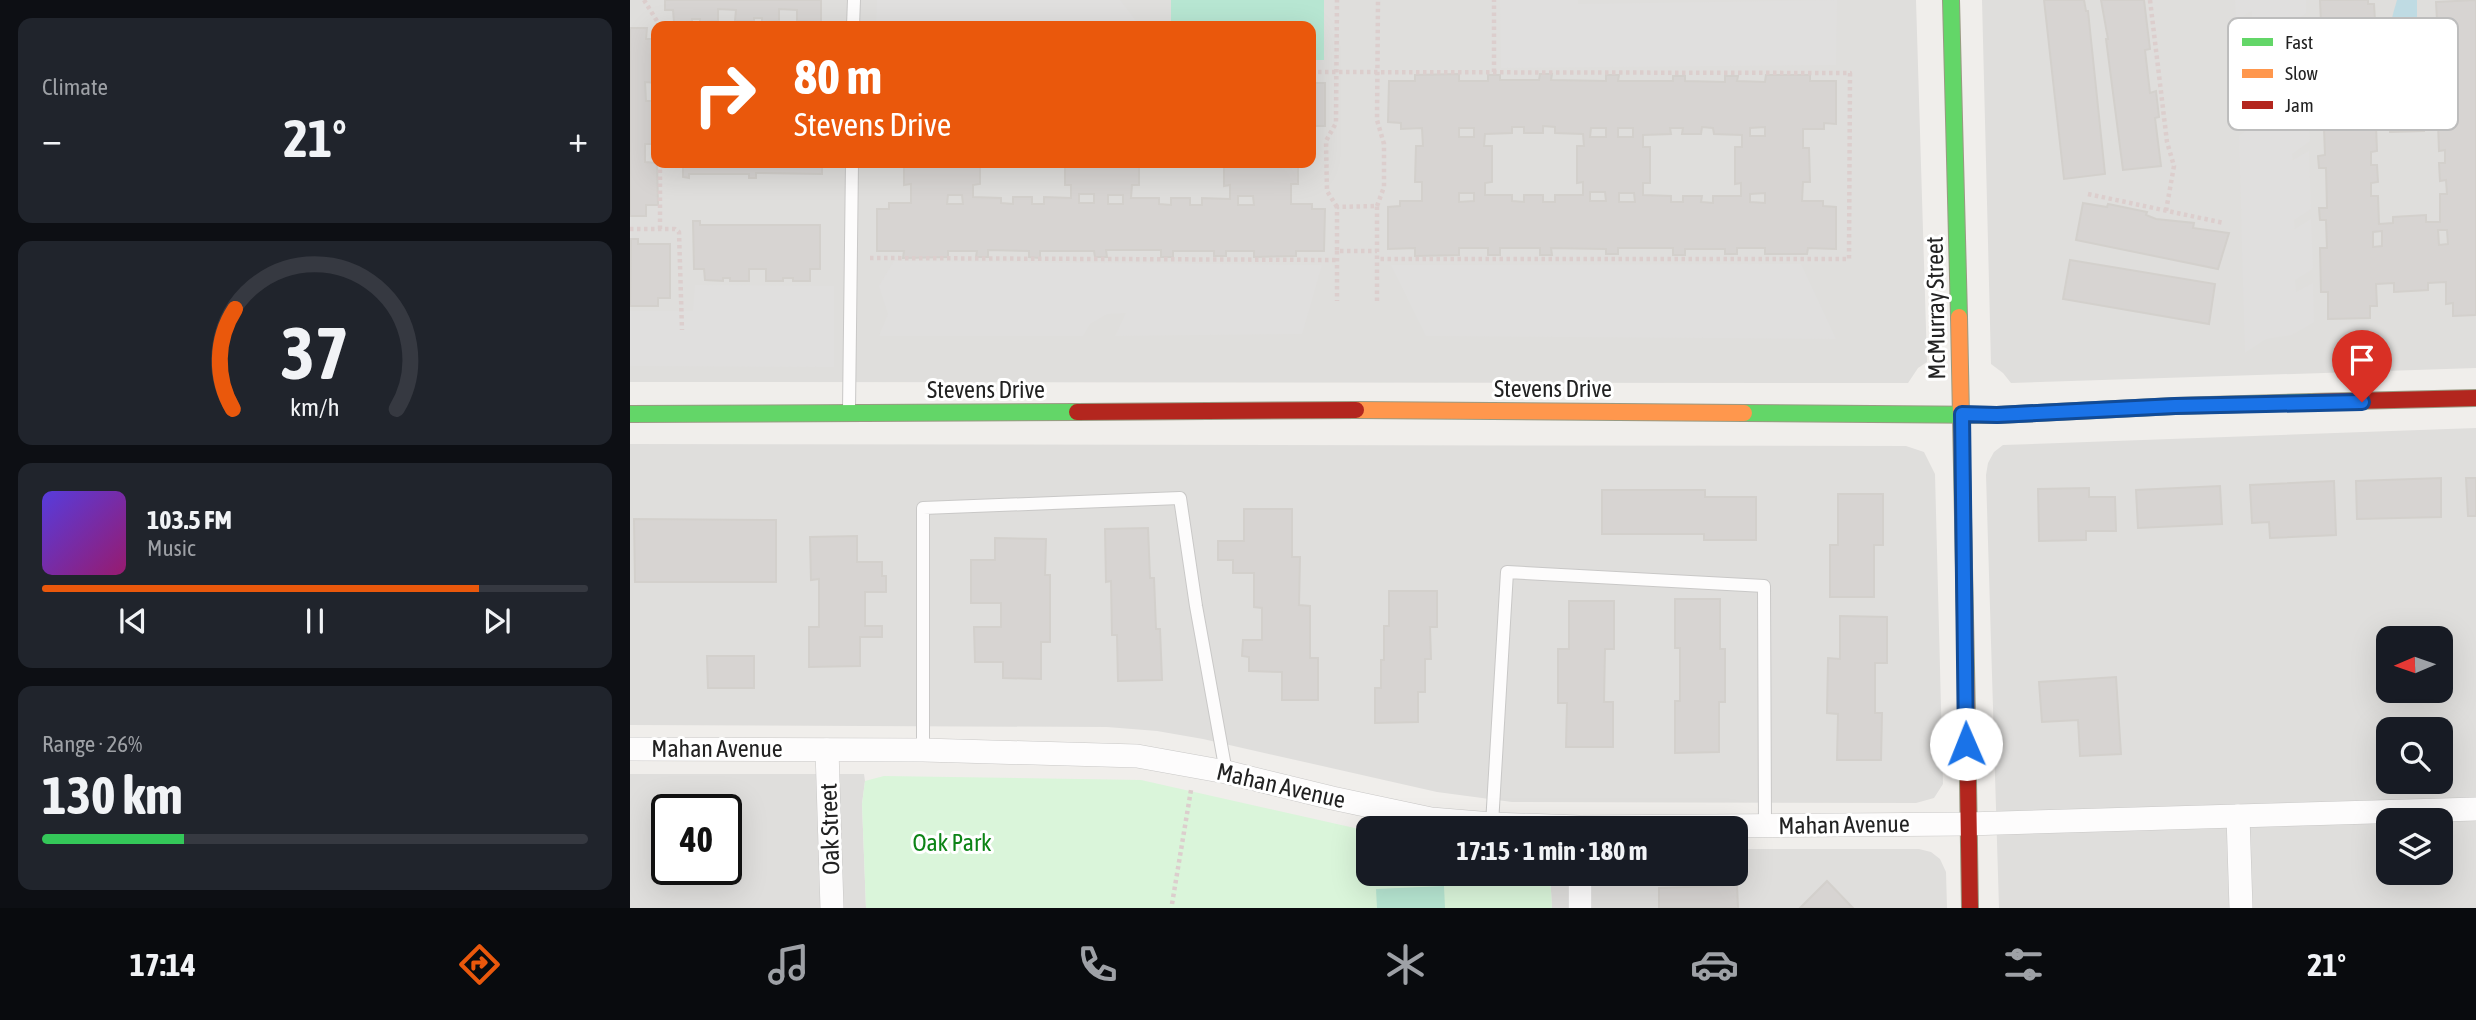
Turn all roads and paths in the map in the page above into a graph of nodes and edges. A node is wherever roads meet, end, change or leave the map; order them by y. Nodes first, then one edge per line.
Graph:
1 (644, 0) edge
2 (854, 0) edge
3 (1337, 0) edge
4 (1378, 0) edge
5 (1494, 0) edge
6 (1951, 0) edge
7 (2150, 0) edge
8 (657, 21) edge
9 (853, 21) edge
10 (1377, 71) junction
11 (1316, 72) edge
12 (1337, 72) junction
13 (1494, 72) junction
14 (660, 168) edge
15 (852, 168) edge
16 (2088, 194) dead end
17 (1377, 206) junction
18 (1337, 207) junction
19 (2166, 211) junction
20 (2224, 223) dead end
21 (630, 229) edge
22 (660, 229) junction
23 (1337, 251) junction
24 (1377, 251) junction
25 (867, 258) dead end
26 (1337, 260) junction
27 (1377, 260) junction
28 (1337, 301) dead end
29 (1377, 301) dead end
30 (682, 330) dead end
31 (2476, 398) edge
32 (630, 414) edge
33 (849, 414) junction
34 (1962, 414) junction
35 (630, 749) edge
36 (827, 750) junction
37 (923, 750) junction
38 (1226, 772) junction
39 (1191, 789) dead end
40 (2476, 809) edge
41 (1417, 816) edge
42 (1492, 816) edge
43 (2238, 816) junction
44 (1967, 824) junction
45 (1748, 826) edge
46 (1765, 826) junction
47 (1580, 886) edge
48 (1172, 904) dead end
49 (832, 908) edge
50 (1580, 908) edge
51 (1970, 908) edge
52 (2241, 908) edge

1 - 8 path
2 - 9 lane
3 - 12 path
4 - 10 path
5 - 13 path
6 - 34 street, McMurray Street
7 - 19 path
10 - 12 path
10 - 13 path
10 - 17 path
11 - 12 path
12 - 18 path
13 - 27 path
14 - 22 path
15 - 33 lane
16 - 19 path
17 - 18 path
17 - 24 path
18 - 23 path
19 - 20 path
21 - 22 path
22 - 30 path
23 - 24 path
23 - 26 path
24 - 27 path
25 - 26 path
26 - 28 path
27 - 29 path
31 - 34 street, Stevens Drive
32 - 33 street, Stevens Drive
33 - 34 street, Stevens Drive
34 - 44 street, McMurray Street
35 - 36 street, Mahan Avenue
36 - 37 street, Mahan Avenue
36 - 49 street, Oak Street
37 - 38 street, Mahan Avenue
37 - 38 lane
38 - 41 street, Mahan Avenue
39 - 48 path
40 - 43 street, Mahan Avenue
42 - 46 lane
43 - 44 street, Mahan Avenue
43 - 52 street
44 - 46 street, Mahan Avenue
44 - 51 street, McMurray Street
45 - 46 street, Mahan Avenue
47 - 50 street

